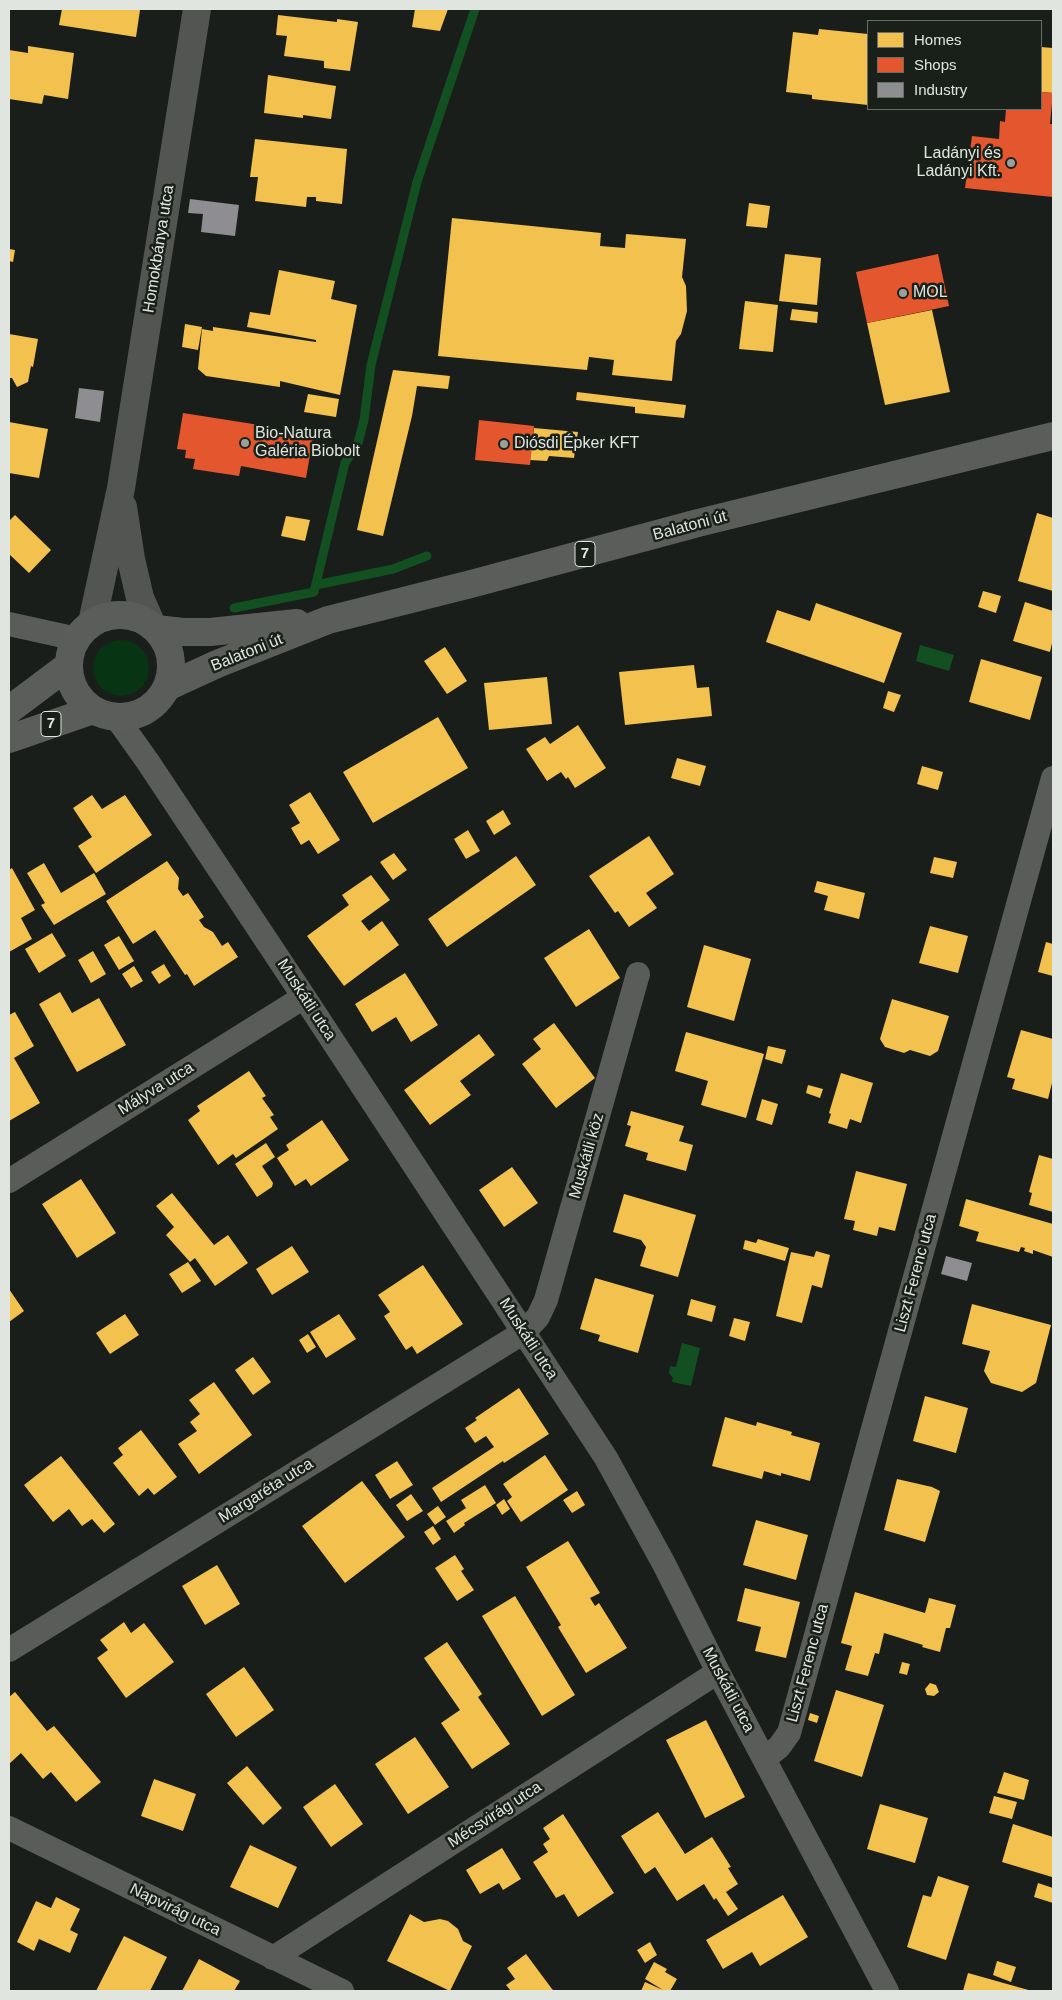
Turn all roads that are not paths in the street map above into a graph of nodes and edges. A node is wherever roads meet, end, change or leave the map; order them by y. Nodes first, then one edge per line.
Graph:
1 (197, 9) edge
2 (1053, 436) edge
3 (121, 488) junction
4 (328, 620) junction
5 (9, 624) edge
6 (154, 627) junction
7 (84, 631) junction
8 (69, 665) junction
9 (168, 687) junction
10 (9, 710) edge
11 (104, 713) junction
12 (9, 739) edge
13 (1053, 778) edge
14 (638, 974) dead end
15 (304, 997) junction
16 (9, 1181) edge
17 (524, 1332) junction
18 (9, 1650) edge
19 (718, 1672) junction
20 (765, 1758) junction
21 (9, 1828) edge
22 (273, 1958) junction
23 (342, 1991) edge
24 (887, 1991) edge

1 - 3 street, Homokbánya utca
2 - 4 main road, Balatoni út / 7
3 - 6 street, Homokbánya utca
3 - 7 street, Homokbánya utca
4 - 6 main road, Balatoni út / 7
4 - 9 main road, Balatoni út / 7
5 - 7 street
6 - 7 main road, 7
6 - 9 main road
7 - 8 main road
8 - 10 main road, 7
8 - 11 main road
9 - 11 main road, 7
11 - 12 main road, 7
11 - 15 street, Muskátli utca
13 - 20 street, Liszt Ferenc utca
14 - 17 street, Muskátli köz
15 - 16 street, Mályva utca
15 - 17 street, Muskátli utca
17 - 18 street, Margaréta utca
17 - 19 street, Muskátli utca
19 - 20 street, Muskátli utca
19 - 22 street, Mécsvirág utca
20 - 24 street, Muskátli utca
21 - 22 street, Napvirág utca
22 - 23 street, Napvirág utca

